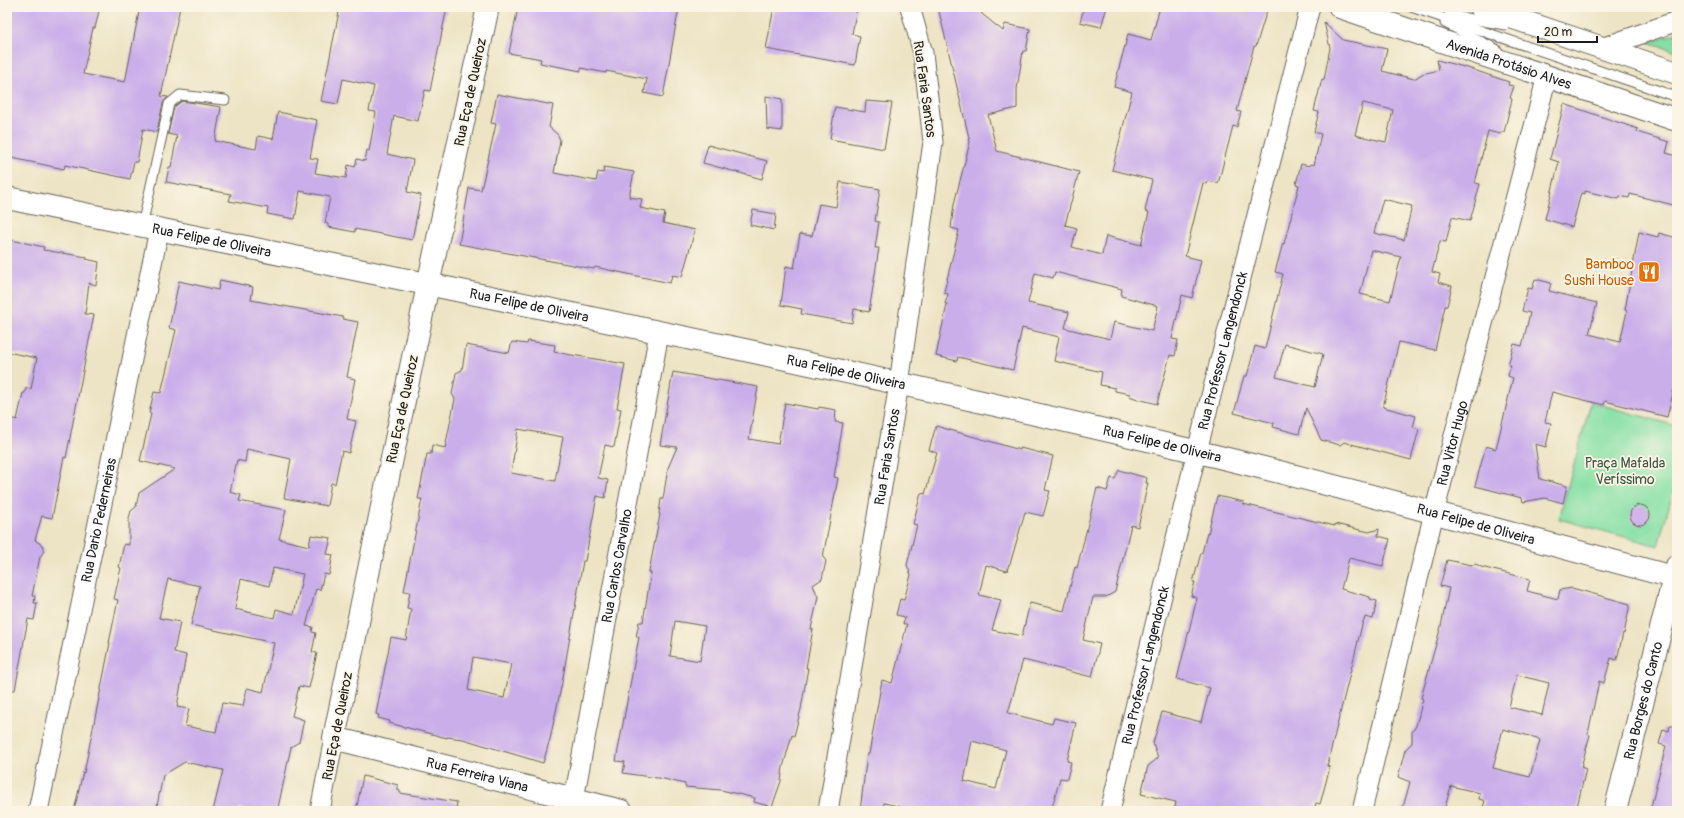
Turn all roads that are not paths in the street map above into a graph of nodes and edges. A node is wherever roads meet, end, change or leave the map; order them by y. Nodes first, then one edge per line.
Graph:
1 (488, 7) edge
2 (910, 7) edge
3 (1310, 7) edge
4 (1340, 7) edge
5 (1480, 7) edge
6 (1414, 8) edge
7 (1677, 22) edge
8 (1562, 34) junction
9 (1602, 48) junction
10 (1677, 73) edge
11 (1547, 76) junction
12 (1677, 97) edge
13 (225, 100) dead end
14 (1677, 120) edge
15 (7, 198) edge
16 (151, 228) junction
17 (428, 285) junction
18 (659, 333) junction
19 (899, 384) junction
20 (1197, 452) junction
21 (1434, 513) junction
22 (1676, 574) edge
23 (334, 738) junction
24 (574, 799) junction
25 (38, 811) edge
26 (320, 811) edge
27 (621, 811) edge
28 (828, 811) edge
29 (1110, 811) edge
30 (1362, 811) edge
31 (1616, 811) edge

1 - 17 street, Rua Eça de Queiroz
2 - 19 street, Rua Faria Santos
3 - 20 street, Rua Professor Langendonck
4 - 11 street, Avenida Protásio Alves
5 - 8 street
6 - 8 lane
6 - 11 lane
6 - 12 lane
7 - 9 street
8 - 9 street
9 - 10 street
11 - 14 street, Avenida Protásio Alves
11 - 21 street, Rua Vitor Hugo
13 - 16 lane
15 - 16 street, Rua Felipe de Oliveira
16 - 17 street, Rua Felipe de Oliveira
16 - 25 street, Rua Dario Pederneiras
17 - 18 street, Rua Felipe de Oliveira
17 - 23 street, Rua Eça de Queiroz
18 - 19 street, Rua Felipe de Oliveira
18 - 24 street, Rua Carlos Carvalho
19 - 20 street, Rua Felipe de Oliveira
19 - 28 street, Rua Faria Santos
20 - 21 street, Rua Felipe de Oliveira
20 - 29 street, Rua Professor Langendonck
21 - 22 street, Rua Felipe de Oliveira
21 - 30 street, Rua Vitor Hugo
22 - 31 street, Rua Borges do Canto
23 - 24 street, Rua Ferreira Viana
23 - 26 street, Rua Eça de Queiroz
24 - 27 street, Rua Ferreira Viana

